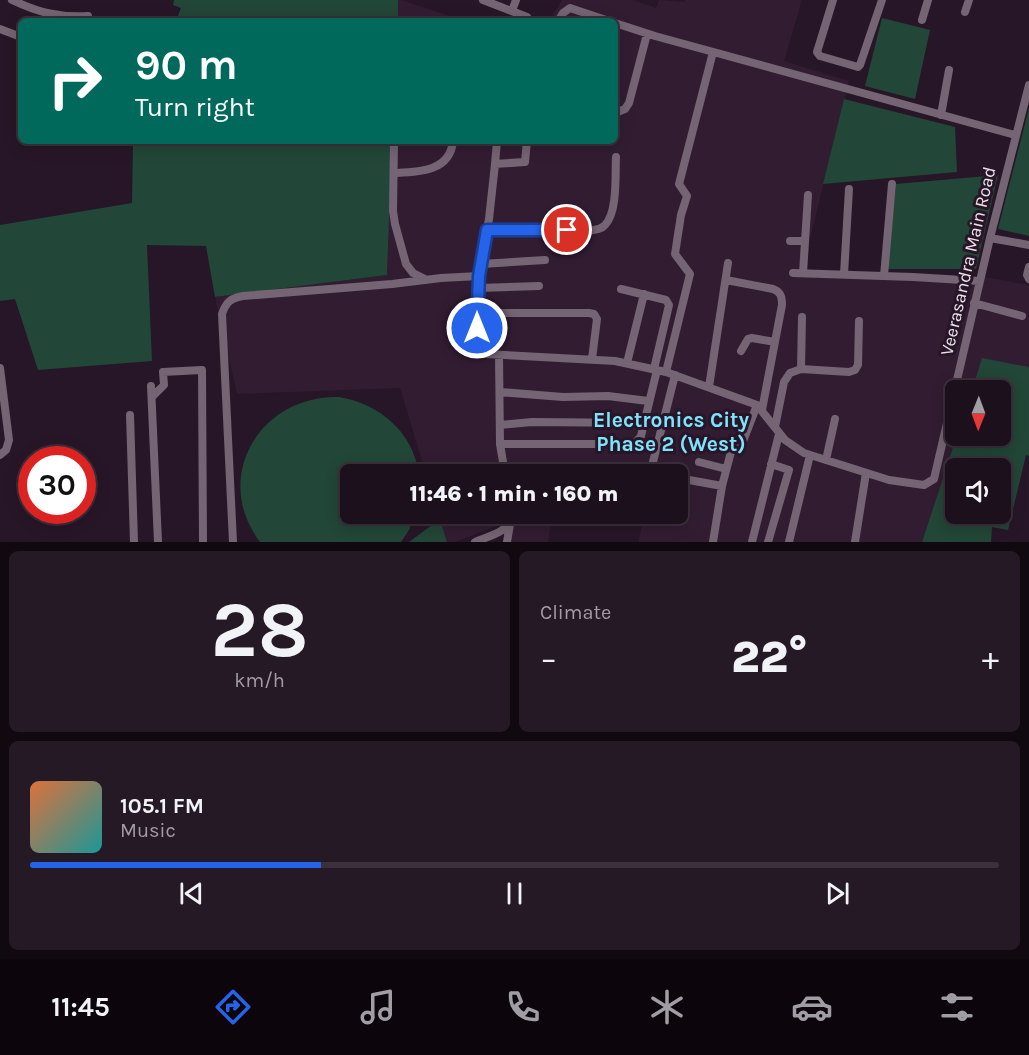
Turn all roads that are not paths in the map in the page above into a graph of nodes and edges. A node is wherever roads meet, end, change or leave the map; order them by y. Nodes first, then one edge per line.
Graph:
1 (12, 0) edge
2 (483, 0) edge
3 (516, 0) edge
4 (833, 0) edge
5 (882, 0) edge
6 (928, 0) edge
7 (969, 0) edge
8 (512, 11) junction
9 (965, 12) dead end
10 (88, 16) dead end
11 (527, 17) dead end
12 (560, 18) edge
13 (600, 18) edge
14 (922, 20) dead end
15 (618, 24) edge
16 (0, 30) edge
17 (647, 34) junction
18 (18, 36) edge
19 (713, 52) junction
20 (949, 70) dead end
21 (1029, 85) edge
22 (618, 112) edge
23 (941, 115) junction
24 (1015, 135) junction
25 (394, 144) edge
26 (452, 144) edge
27 (497, 144) edge
28 (527, 144) edge
29 (616, 157) dead end
30 (495, 165) junction
31 (393, 173) junction
32 (892, 184) dead end
33 (849, 189) dead end
34 (808, 195) dead end
35 (487, 230) junction
36 (990, 238) junction
37 (790, 241) dead end
38 (805, 241) junction
39 (1029, 245) edge
40 (545, 260) dead end
41 (728, 263) dead end
42 (481, 264) junction
43 (1029, 267) edge
44 (793, 273) dead end
45 (803, 273) junction
46 (844, 274) junction
47 (479, 276) junction
48 (884, 276) junction
49 (425, 279) junction
50 (1029, 279) edge
51 (726, 280) junction
52 (979, 281) junction
53 (539, 286) dead end
54 (478, 288) junction
55 (621, 289) dead end
56 (644, 294) junction
57 (974, 303) junction
58 (477, 313) junction
59 (1022, 316) dead end
60 (802, 317) dead end
61 (859, 321) dead end
62 (775, 342) junction
63 (741, 351) dead end
64 (499, 356) junction
65 (592, 359) junction
66 (627, 363) junction
67 (0, 368) edge
68 (801, 369) junction
69 (655, 370) junction
70 (671, 374) junction
71 (151, 386) dead end
72 (709, 387) junction
73 (500, 392) junction
74 (152, 397) junction
75 (648, 401) junction
76 (759, 407) junction
77 (130, 415) dead end
78 (835, 419) dead end
79 (643, 423) junction
80 (500, 425) junction
81 (777, 430) junction
82 (500, 444) junction
83 (0, 455) edge
84 (810, 455) junction
85 (826, 460) junction
86 (699, 462) dead end
87 (503, 464) edge
88 (654, 464) edge
89 (771, 464) junction
90 (726, 469) junction
91 (866, 473) junction
92 (688, 480) edge
93 (722, 486) junction
94 (507, 524) edge
95 (509, 524) edge
96 (134, 542) edge
97 (158, 542) edge
98 (203, 542) edge
99 (233, 542) edge
100 (475, 542) edge
101 (507, 542) edge
102 (713, 542) edge
103 (752, 542) edge
104 (768, 542) edge
105 (789, 542) edge
106 (855, 542) edge

1 - 10 street
2 - 8 street
3 - 8 street
4 - 5 street
6 - 14 street
7 - 9 street
8 - 11 street
12 - 13 street
15 - 17 street
16 - 18 street
17 - 19 street
17 - 22 street
19 - 23 street
19 - 70 street
20 - 23 street
21 - 24 street, Veerasandra Main Road
23 - 24 street
24 - 36 street, Veerasandra Main Road
25 - 31 street
26 - 31 street
27 - 30 street
28 - 30 street
29 - 35 street
30 - 35 street
31 - 49 street
32 - 48 street
33 - 46 street
34 - 38 street
35 - 42 street
36 - 39 street
36 - 52 street, Veerasandra Main Road
37 - 38 street
38 - 45 street
40 - 42 street
41 - 51 street
42 - 47 street
43 - 50 street
44 - 45 street
45 - 46 street
46 - 48 street
47 - 49 street
47 - 54 street
48 - 52 street
49 - 99 street
51 - 62 street
51 - 72 street
52 - 57 street, Veerasandra Main Road
53 - 54 street
54 - 58 street
55 - 56 street
56 - 66 street
56 - 69 street
57 - 59 street
57 - 91 street, Veerasandra Main Road
58 - 64 street
58 - 65 street
60 - 68 street
61 - 68 street
62 - 63 street
62 - 76 street
64 - 65 street
64 - 73 street
65 - 66 street
66 - 69 street
67 - 83 street
68 - 81 street
69 - 70 street
69 - 75 street
70 - 72 street
70 - 88 street
71 - 74 street
72 - 76 street
73 - 75 street
73 - 80 street
74 - 97 street
74 - 98 street
75 - 79 street
76 - 81 street, Veerasandra Main Road
76 - 90 street
77 - 96 street
78 - 85 street
79 - 80 street
79 - 82 street
80 - 82 street
81 - 84 street, Veerasandra Main Road
81 - 89 street
82 - 87 street
84 - 85 street, Veerasandra Main Road
84 - 105 street
85 - 91 street, Veerasandra Main Road
86 - 90 street
89 - 103 street
89 - 104 street
90 - 93 street
91 - 106 street
92 - 93 street
93 - 102 street
94 - 100 street
95 - 101 street

